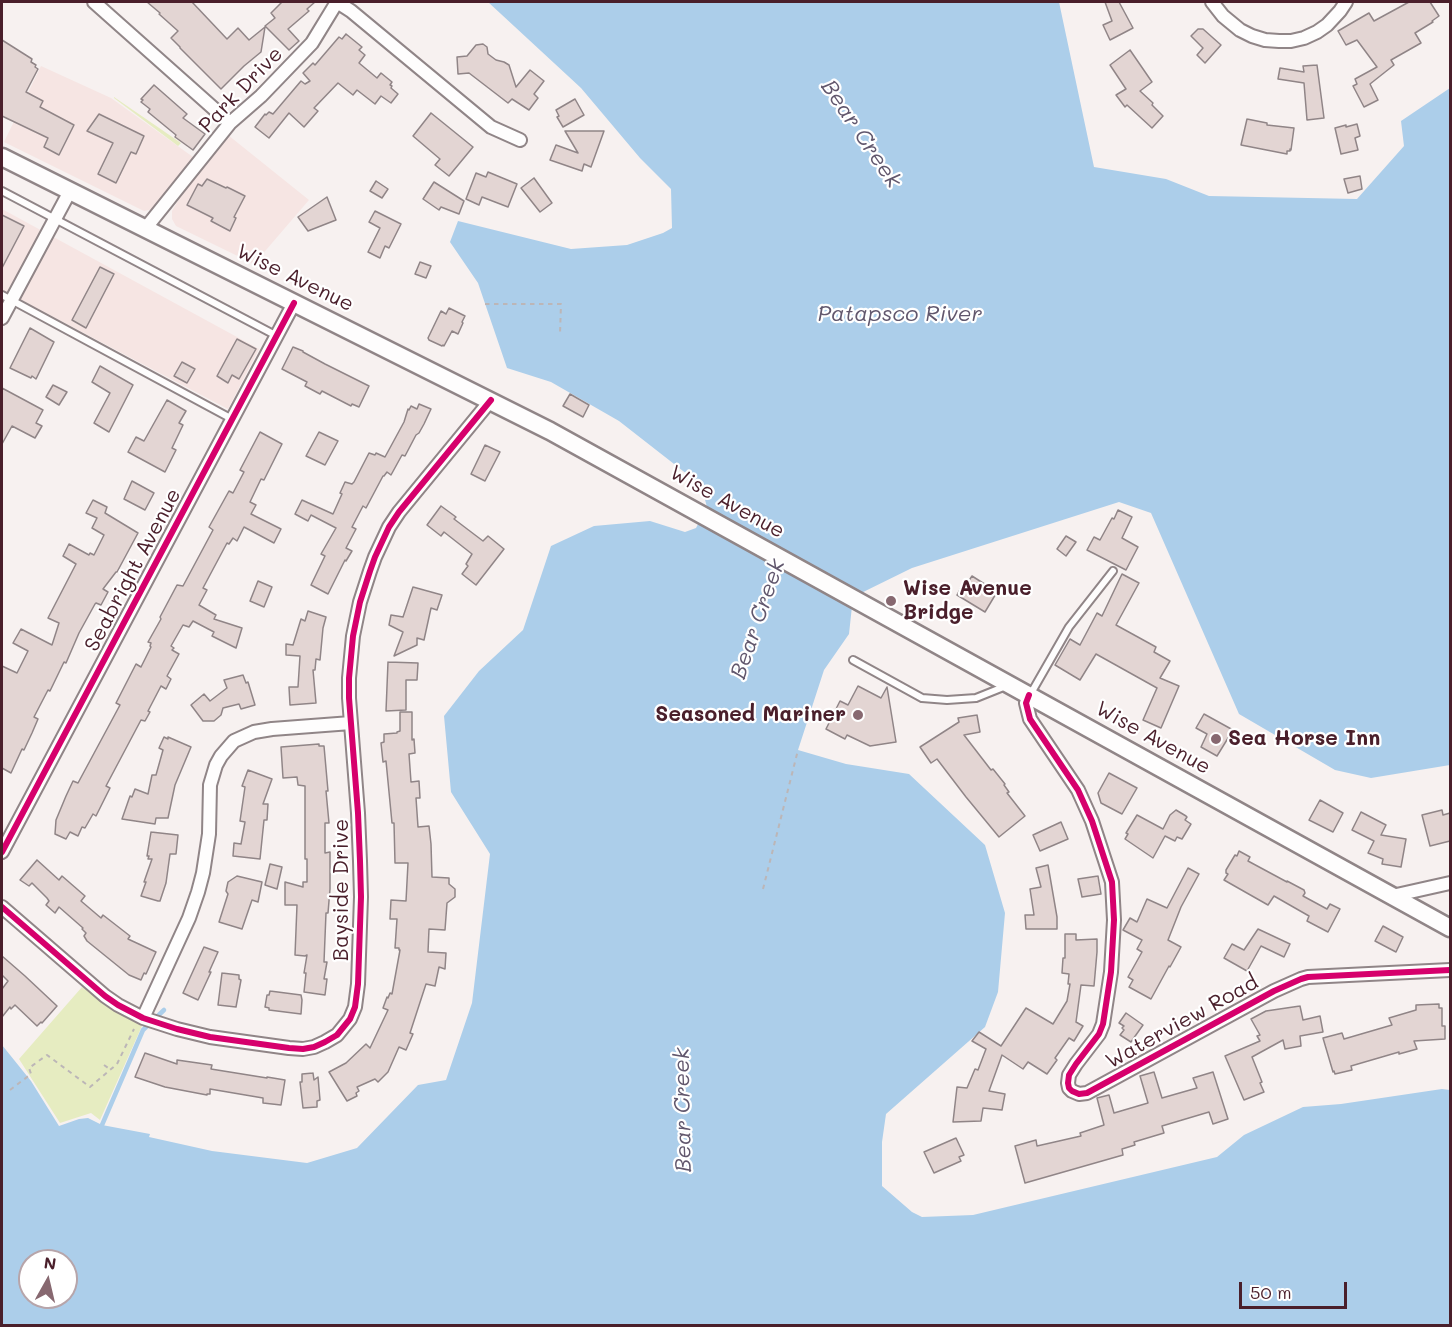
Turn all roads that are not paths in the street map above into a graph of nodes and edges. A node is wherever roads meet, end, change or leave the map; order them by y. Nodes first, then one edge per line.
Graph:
1 (94, 2) edge
2 (337, 2) edge
3 (1212, 2) edge
4 (1346, 2) edge
5 (230, 123) junction
6 (520, 140) dead end
7 (2, 157) edge
8 (2, 191) edge
9 (70, 191) junction
10 (54, 219) junction
11 (146, 229) junction
12 (6, 298) edge
13 (294, 303) junction
14 (2, 318) edge
15 (277, 336) junction
16 (491, 400) junction
17 (232, 420) junction
18 (1113, 571) dead end
19 (853, 660) dead end
20 (1010, 684) junction
21 (1029, 695) junction
22 (351, 723) junction
23 (2, 852) edge
24 (1450, 883) edge
25 (1392, 896) junction
26 (2, 906) edge
27 (1450, 928) edge
28 (1450, 970) edge
29 (142, 1017) junction

1 - 5 street
2 - 5 street, Park Drive
2 - 6 street
3 - 4 street
5 - 11 street, Park Drive
7 - 9 main road, Wise Avenue
8 - 10 lane
9 - 10 street
9 - 11 main road, Wise Avenue
10 - 12 street
10 - 15 lane
11 - 13 main road, Wise Avenue
12 - 14 street
12 - 17 lane
13 - 15 street, Seabright Avenue
13 - 16 main road, Wise Avenue
15 - 17 street, Seabright Avenue
16 - 20 main road, Wise Avenue
16 - 22 street, Bayside Drive
17 - 23 street, Seabright Avenue
18 - 21 lane
19 - 20 lane
20 - 21 main road, Wise Avenue
21 - 25 main road, Wise Avenue
21 - 28 street, Waterview Road
22 - 29 street
22 - 29 street, Bayside Drive
24 - 25 street
25 - 27 main road, Wise Avenue
26 - 29 street, Bayside Drive

